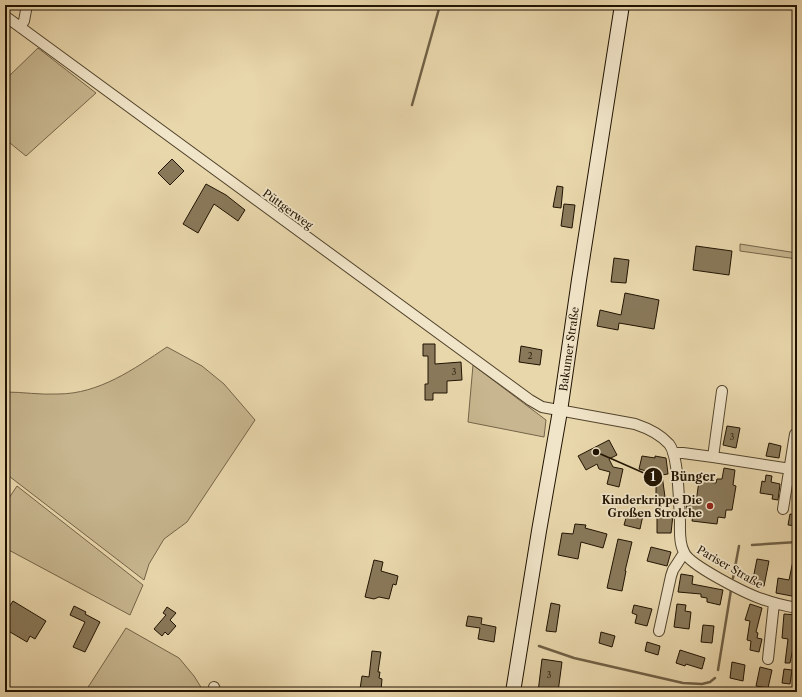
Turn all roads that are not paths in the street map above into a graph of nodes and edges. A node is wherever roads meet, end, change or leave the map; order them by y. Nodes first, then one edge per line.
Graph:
1 (27, 5) edge
2 (622, 5) edge
3 (5, 16) edge
4 (20, 27) junction
5 (722, 391) dead end
6 (560, 411) junction
7 (795, 434) dead end
8 (673, 453) junction
9 (713, 457) junction
10 (793, 470) edge
11 (782, 509) dead end
12 (684, 553) junction
13 (774, 603) junction
14 (797, 608) edge
15 (659, 631) dead end
16 (768, 659) dead end
17 (513, 692) edge

1 - 4 street
2 - 6 main road, Bakumer Straße
3 - 4 street, Püttgerweg
4 - 6 street, Püttgerweg
5 - 9 street
6 - 8 street
6 - 17 main road, Bakumer Straße
7 - 10 street
8 - 9 street
8 - 12 street, Pariser Straße
9 - 10 street
10 - 11 street
12 - 13 street, Pariser Straße
12 - 15 street
13 - 14 street, Pariser Straße
13 - 16 street

